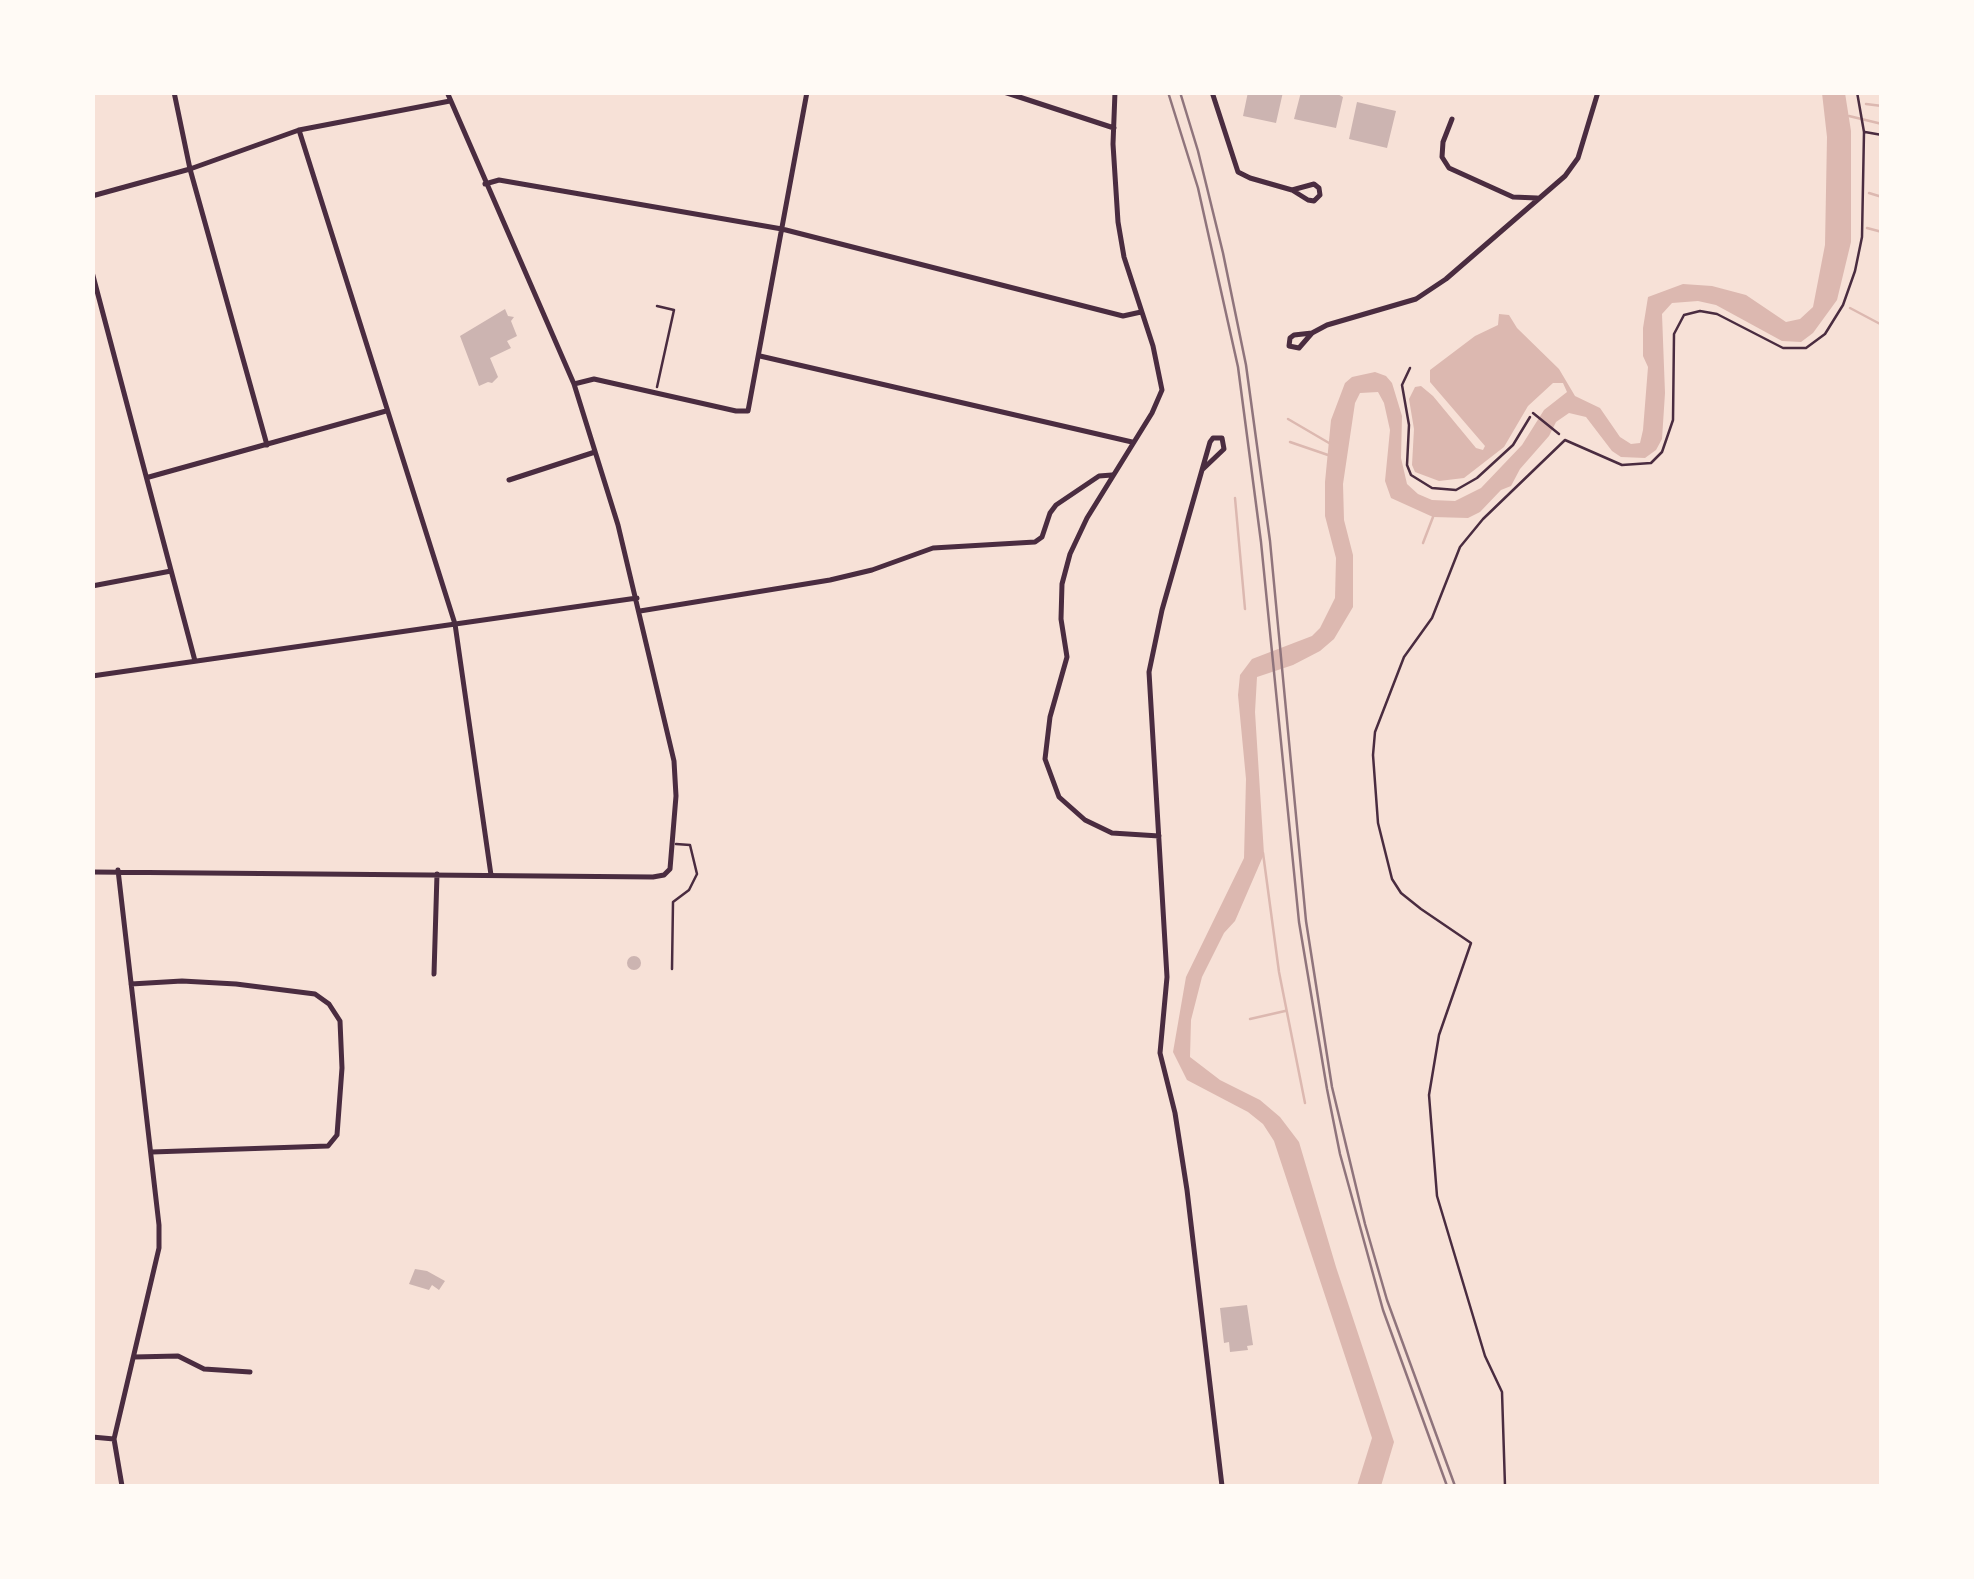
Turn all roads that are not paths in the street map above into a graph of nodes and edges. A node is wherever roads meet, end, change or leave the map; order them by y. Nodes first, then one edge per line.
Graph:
1 (174, 92) edge
2 (447, 92) edge
3 (807, 92) edge
4 (1004, 92) edge
5 (1115, 92) edge
6 (1212, 92) edge
7 (1598, 92) edge
8 (450, 101) junction
9 (1452, 119) dead end
10 (1114, 128) junction
11 (299, 130) junction
12 (190, 169) junction
13 (485, 184) junction
14 (1292, 190) junction
15 (92, 196) edge
16 (1540, 198) junction
17 (782, 230) junction
18 (92, 272) edge
19 (1141, 312) junction
20 (1312, 333) dead end
21 (760, 356) junction
22 (574, 384) junction
23 (386, 411) junction
24 (1133, 442) junction
25 (267, 445) junction
26 (595, 452) junction
27 (1203, 468) junction
28 (1112, 475) junction
29 (149, 478) junction
30 (508, 480) dead end
31 (171, 571) junction
32 (92, 586) edge
33 (637, 598) junction
34 (640, 610) junction
35 (456, 624) junction
36 (195, 661) junction
37 (92, 676) edge
38 (1159, 836) junction
39 (674, 844) junction
40 (118, 870) junction
41 (92, 872) edge
42 (437, 874) junction
43 (491, 875) junction
44 (672, 968) dead end
45 (434, 974) dead end
46 (132, 984) junction
47 (152, 1152) junction
48 (134, 1356) junction
49 (250, 1372) dead end
50 (92, 1437) edge
51 (114, 1438) junction
52 (122, 1486) edge
53 (1222, 1486) edge

1 - 12 street
2 - 8 street
3 - 17 street
4 - 10 street
5 - 10 street
6 - 14 street
7 - 16 street
8 - 11 street
8 - 13 street
9 - 16 street
10 - 19 street
11 - 12 street
11 - 23 street
12 - 15 street
12 - 25 street
13 - 17 street
13 - 22 street
14 - 14 street
16 - 20 street
17 - 19 street
17 - 21 street
18 - 29 street
19 - 24 street
21 - 22 street
21 - 24 street
22 - 26 street
23 - 25 street
23 - 35 street
24 - 28 street
25 - 29 street
26 - 30 street
26 - 33 street
27 - 27 street
27 - 38 street
28 - 34 street
28 - 38 street
29 - 31 street
31 - 32 street
31 - 36 street
33 - 34 street
33 - 35 street
34 - 39 street
35 - 36 street
35 - 43 street
36 - 37 street
38 - 53 street
39 - 43 street
39 - 44 lane
40 - 41 street
40 - 42 street
40 - 46 street
42 - 43 street
42 - 45 street
46 - 47 street
46 - 47 street
47 - 48 street
48 - 49 street
48 - 51 street
50 - 51 street
51 - 52 street

